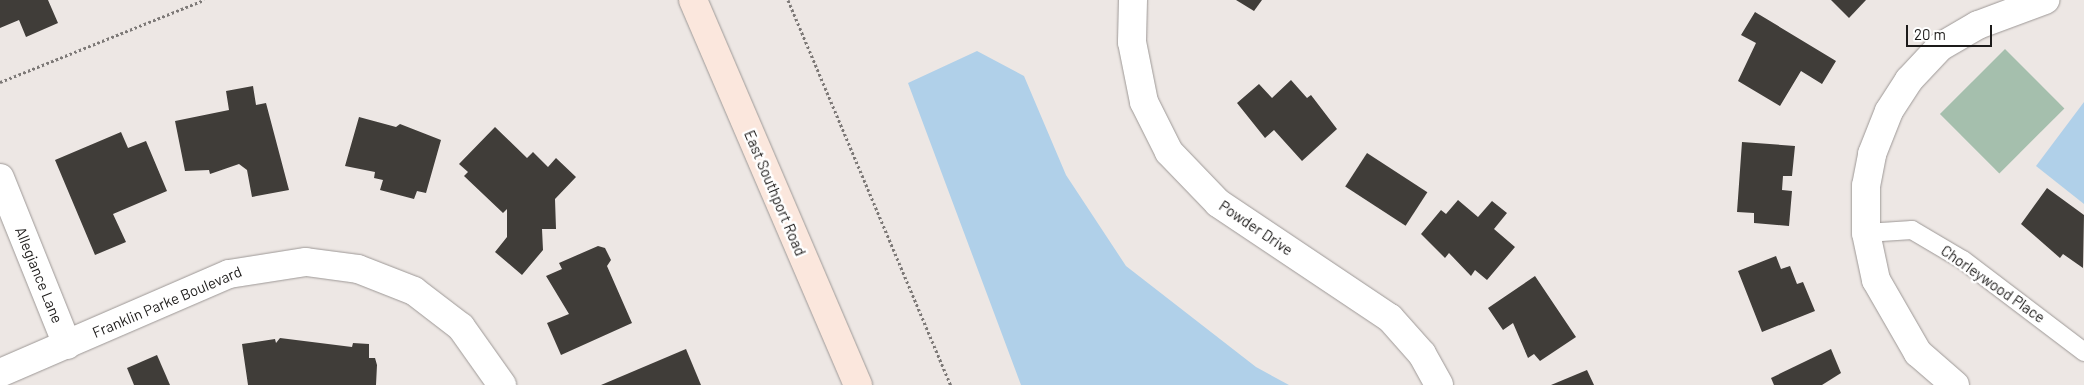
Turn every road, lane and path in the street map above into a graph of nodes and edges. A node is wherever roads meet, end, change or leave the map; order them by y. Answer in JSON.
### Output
{"nodes":[{"id":1,"x":204,"y":0,"type":"edge"},
{"id":2,"x":693,"y":0,"type":"edge"},
{"id":3,"x":788,"y":0,"type":"edge"},
{"id":4,"x":1133,"y":0,"type":"edge"},
{"id":5,"x":2045,"y":0,"type":"edge"},
{"id":6,"x":0,"y":82,"type":"edge"},
{"id":7,"x":0,"y":178,"type":"edge"},
{"id":8,"x":1866,"y":233,"type":"junction"},
{"id":9,"x":67,"y":345,"type":"junction"},
{"id":10,"x":2084,"y":352,"type":"edge"},
{"id":11,"x":0,"y":373,"type":"edge"},
{"id":12,"x":1951,"y":384,"type":"edge"},
{"id":13,"x":502,"y":385,"type":"edge"},
{"id":14,"x":858,"y":385,"type":"edge"},
{"id":15,"x":950,"y":385,"type":"edge"},
{"id":16,"x":1439,"y":385,"type":"edge"}],
"edges":[{"from":1,"to":6,"type":"path"},
{"from":2,"to":14,"type":"main road","name":"East Southport Road"},
{"from":3,"to":15,"type":"path"},
{"from":4,"to":16,"type":"street","name":"Powder Drive"},
{"from":5,"to":8,"type":"street"},
{"from":7,"to":9,"type":"street","name":"Allegiance Lane"},
{"from":8,"to":10,"type":"lane","name":"Chorleywood Place"},
{"from":8,"to":12,"type":"street"},
{"from":9,"to":11,"type":"street","name":"Franklin Parke Boulevard"},
{"from":9,"to":13,"type":"street","name":"Franklin Parke Boulevard"}]}
